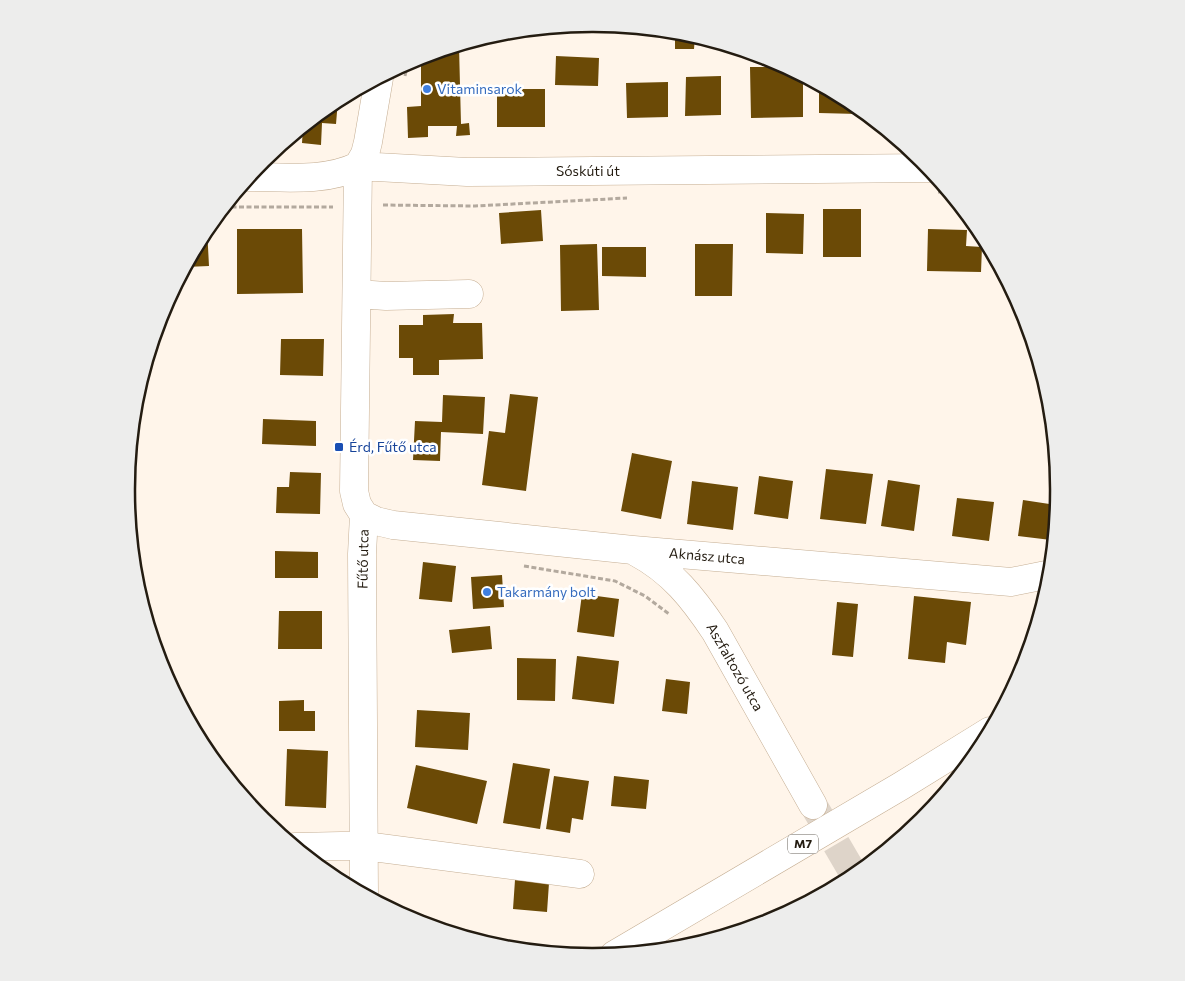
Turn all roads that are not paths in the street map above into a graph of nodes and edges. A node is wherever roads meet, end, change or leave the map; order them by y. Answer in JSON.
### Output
{"nodes":[{"id":1,"x":377,"y":87,"type":"edge"},
{"id":2,"x":358,"y":166,"type":"junction"},
{"id":3,"x":917,"y":168,"type":"edge"},
{"id":4,"x":259,"y":177,"type":"edge"},
{"id":5,"x":357,"y":294,"type":"junction"},
{"id":6,"x":469,"y":294,"type":"dead end"},
{"id":7,"x":364,"y":515,"type":"junction"},
{"id":8,"x":632,"y":550,"type":"junction"},
{"id":9,"x":1043,"y":576,"type":"edge"},
{"id":10,"x":977,"y":739,"type":"edge"},
{"id":11,"x":813,"y":805,"type":"tunnel mouth"},
{"id":12,"x":365,"y":846,"type":"junction"},
{"id":13,"x":305,"y":847,"type":"edge"},
{"id":14,"x":580,"y":874,"type":"dead end"},
{"id":15,"x":364,"y":888,"type":"edge"},
{"id":16,"x":627,"y":948,"type":"edge"}],
"edges":[{"from":1,"to":2,"type":"main road"},
{"from":2,"to":3,"type":"main road","name":"Sóskúti út"},
{"from":2,"to":4,"type":"main road","name":"Sóskúti út"},
{"from":2,"to":5,"type":"main road","name":"Fűtő utca"},
{"from":5,"to":6,"type":"main road"},
{"from":5,"to":7,"type":"main road","name":"Fűtő utca"},
{"from":7,"to":8,"type":"main road","name":"Aknász utca"},
{"from":7,"to":12,"type":"main road","name":"Fűtő utca"},
{"from":8,"to":9,"type":"main road","name":"Aknász utca"},
{"from":8,"to":11,"type":"main road","name":"Aszfaltozó utca"},
{"from":10,"to":16,"type":"main road","number":"M7"},
{"from":12,"to":13,"type":"main road"},
{"from":12,"to":14,"type":"main road"},
{"from":12,"to":15,"type":"main road","name":"Fűtő utca"}]}
